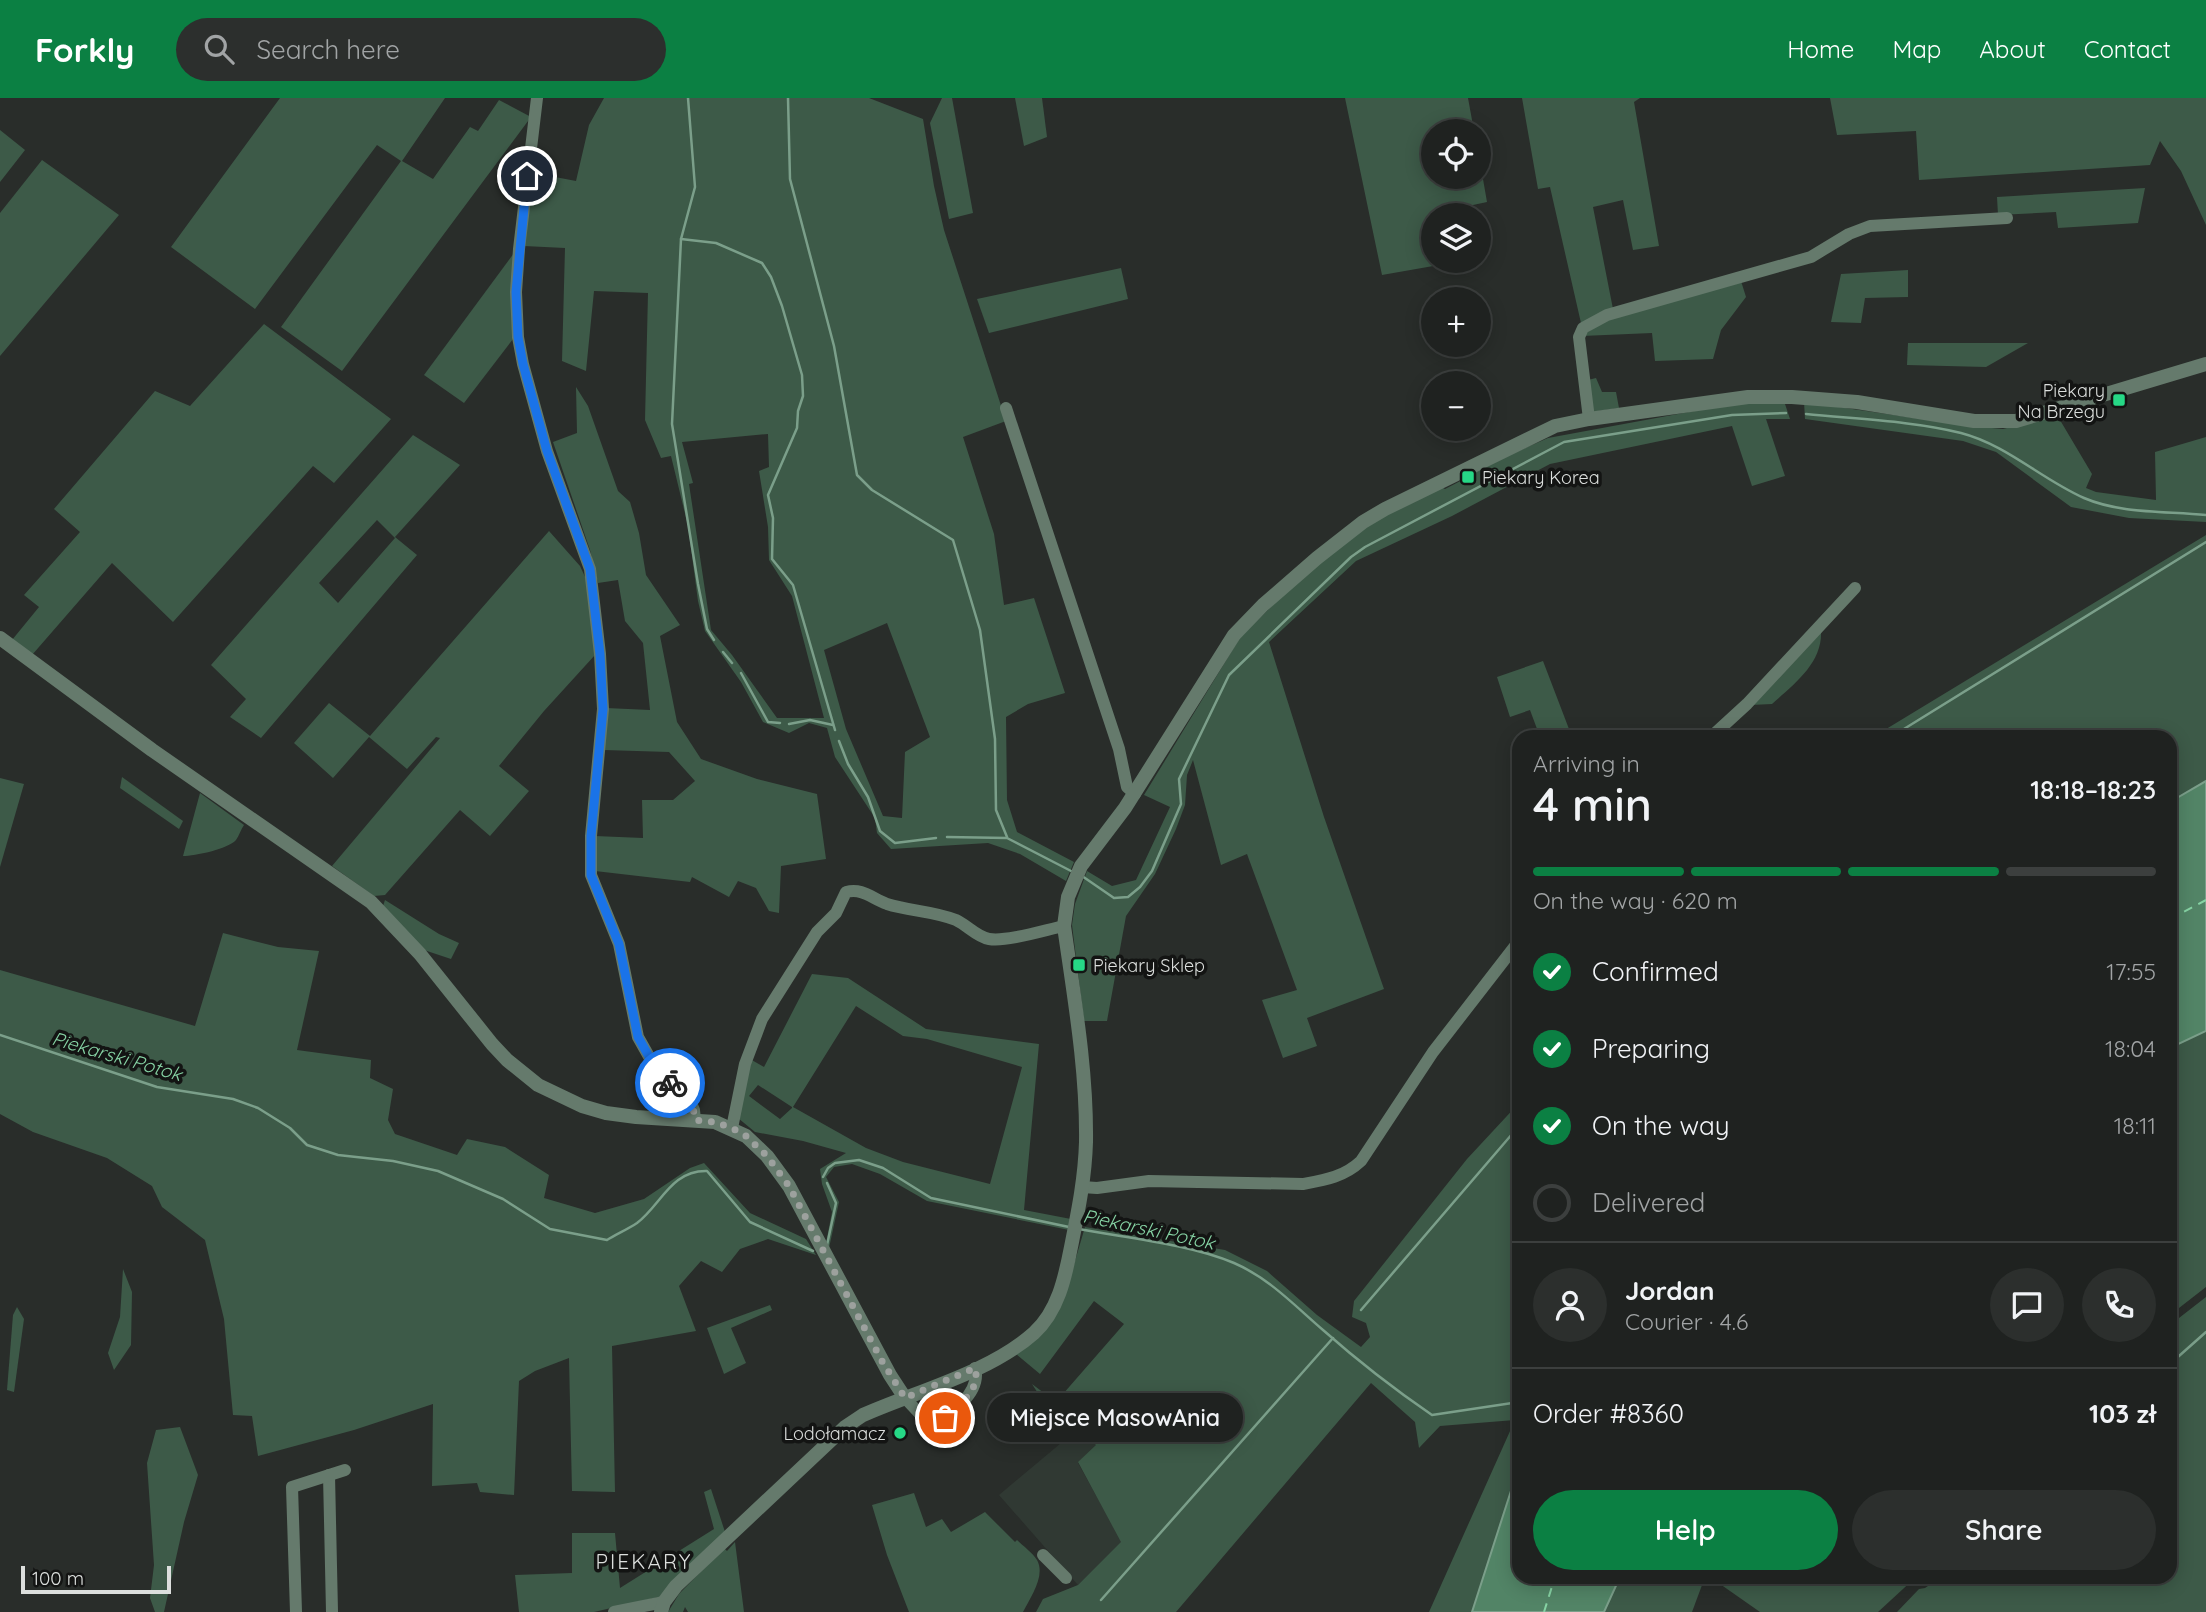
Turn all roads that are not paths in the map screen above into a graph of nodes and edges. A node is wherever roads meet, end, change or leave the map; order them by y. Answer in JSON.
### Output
{"nodes":[{"id":1,"x":537,"y":98,"type":"edge"},
{"id":2,"x":2007,"y":218,"type":"dead end"},
{"id":3,"x":2206,"y":364,"type":"edge"},
{"id":4,"x":1006,"y":408,"type":"dead end"},
{"id":5,"x":1589,"y":419,"type":"junction"},
{"id":6,"x":1855,"y":588,"type":"dead end"},
{"id":7,"x":0,"y":638,"type":"edge"},
{"id":8,"x":1718,"y":730,"type":"edge"},
{"id":9,"x":1135,"y":794,"type":"junction"},
{"id":10,"x":1064,"y":926,"type":"junction"},
{"id":11,"x":1512,"y":950,"type":"edge"},
{"id":12,"x":695,"y":1120,"type":"junction"},
{"id":13,"x":732,"y":1128,"type":"junction"},
{"id":14,"x":1082,"y":1187,"type":"junction"},
{"id":15,"x":975,"y":1368,"type":"junction"},
{"id":16,"x":905,"y":1398,"type":"junction"},
{"id":17,"x":345,"y":1470,"type":"dead end"},
{"id":18,"x":329,"y":1475,"type":"junction"},
{"id":19,"x":1043,"y":1555,"type":"dead end"},
{"id":20,"x":1066,"y":1578,"type":"dead end"},
{"id":21,"x":663,"y":1607,"type":"edge"},
{"id":22,"x":296,"y":1612,"type":"edge"},
{"id":23,"x":332,"y":1612,"type":"edge"},
{"id":24,"x":614,"y":1612,"type":"edge"}],
"edges":[{"from":1,"to":12,"type":"street"},
{"from":2,"to":5,"type":"street"},
{"from":3,"to":5,"type":"street"},
{"from":4,"to":9,"type":"street"},
{"from":5,"to":9,"type":"street"},
{"from":6,"to":8,"type":"street"},
{"from":7,"to":12,"type":"street"},
{"from":9,"to":10,"type":"street"},
{"from":10,"to":13,"type":"street"},
{"from":10,"to":14,"type":"street"},
{"from":11,"to":14,"type":"street"},
{"from":12,"to":13,"type":"street"},
{"from":13,"to":16,"type":"street"},
{"from":14,"to":15,"type":"street"},
{"from":15,"to":16,"type":"street"},
{"from":15,"to":16,"type":"street"},
{"from":16,"to":21,"type":"street"},
{"from":17,"to":18,"type":"street"},
{"from":18,"to":22,"type":"street"},
{"from":18,"to":23,"type":"street"},
{"from":19,"to":20,"type":"street"},
{"from":21,"to":24,"type":"street"}]}
